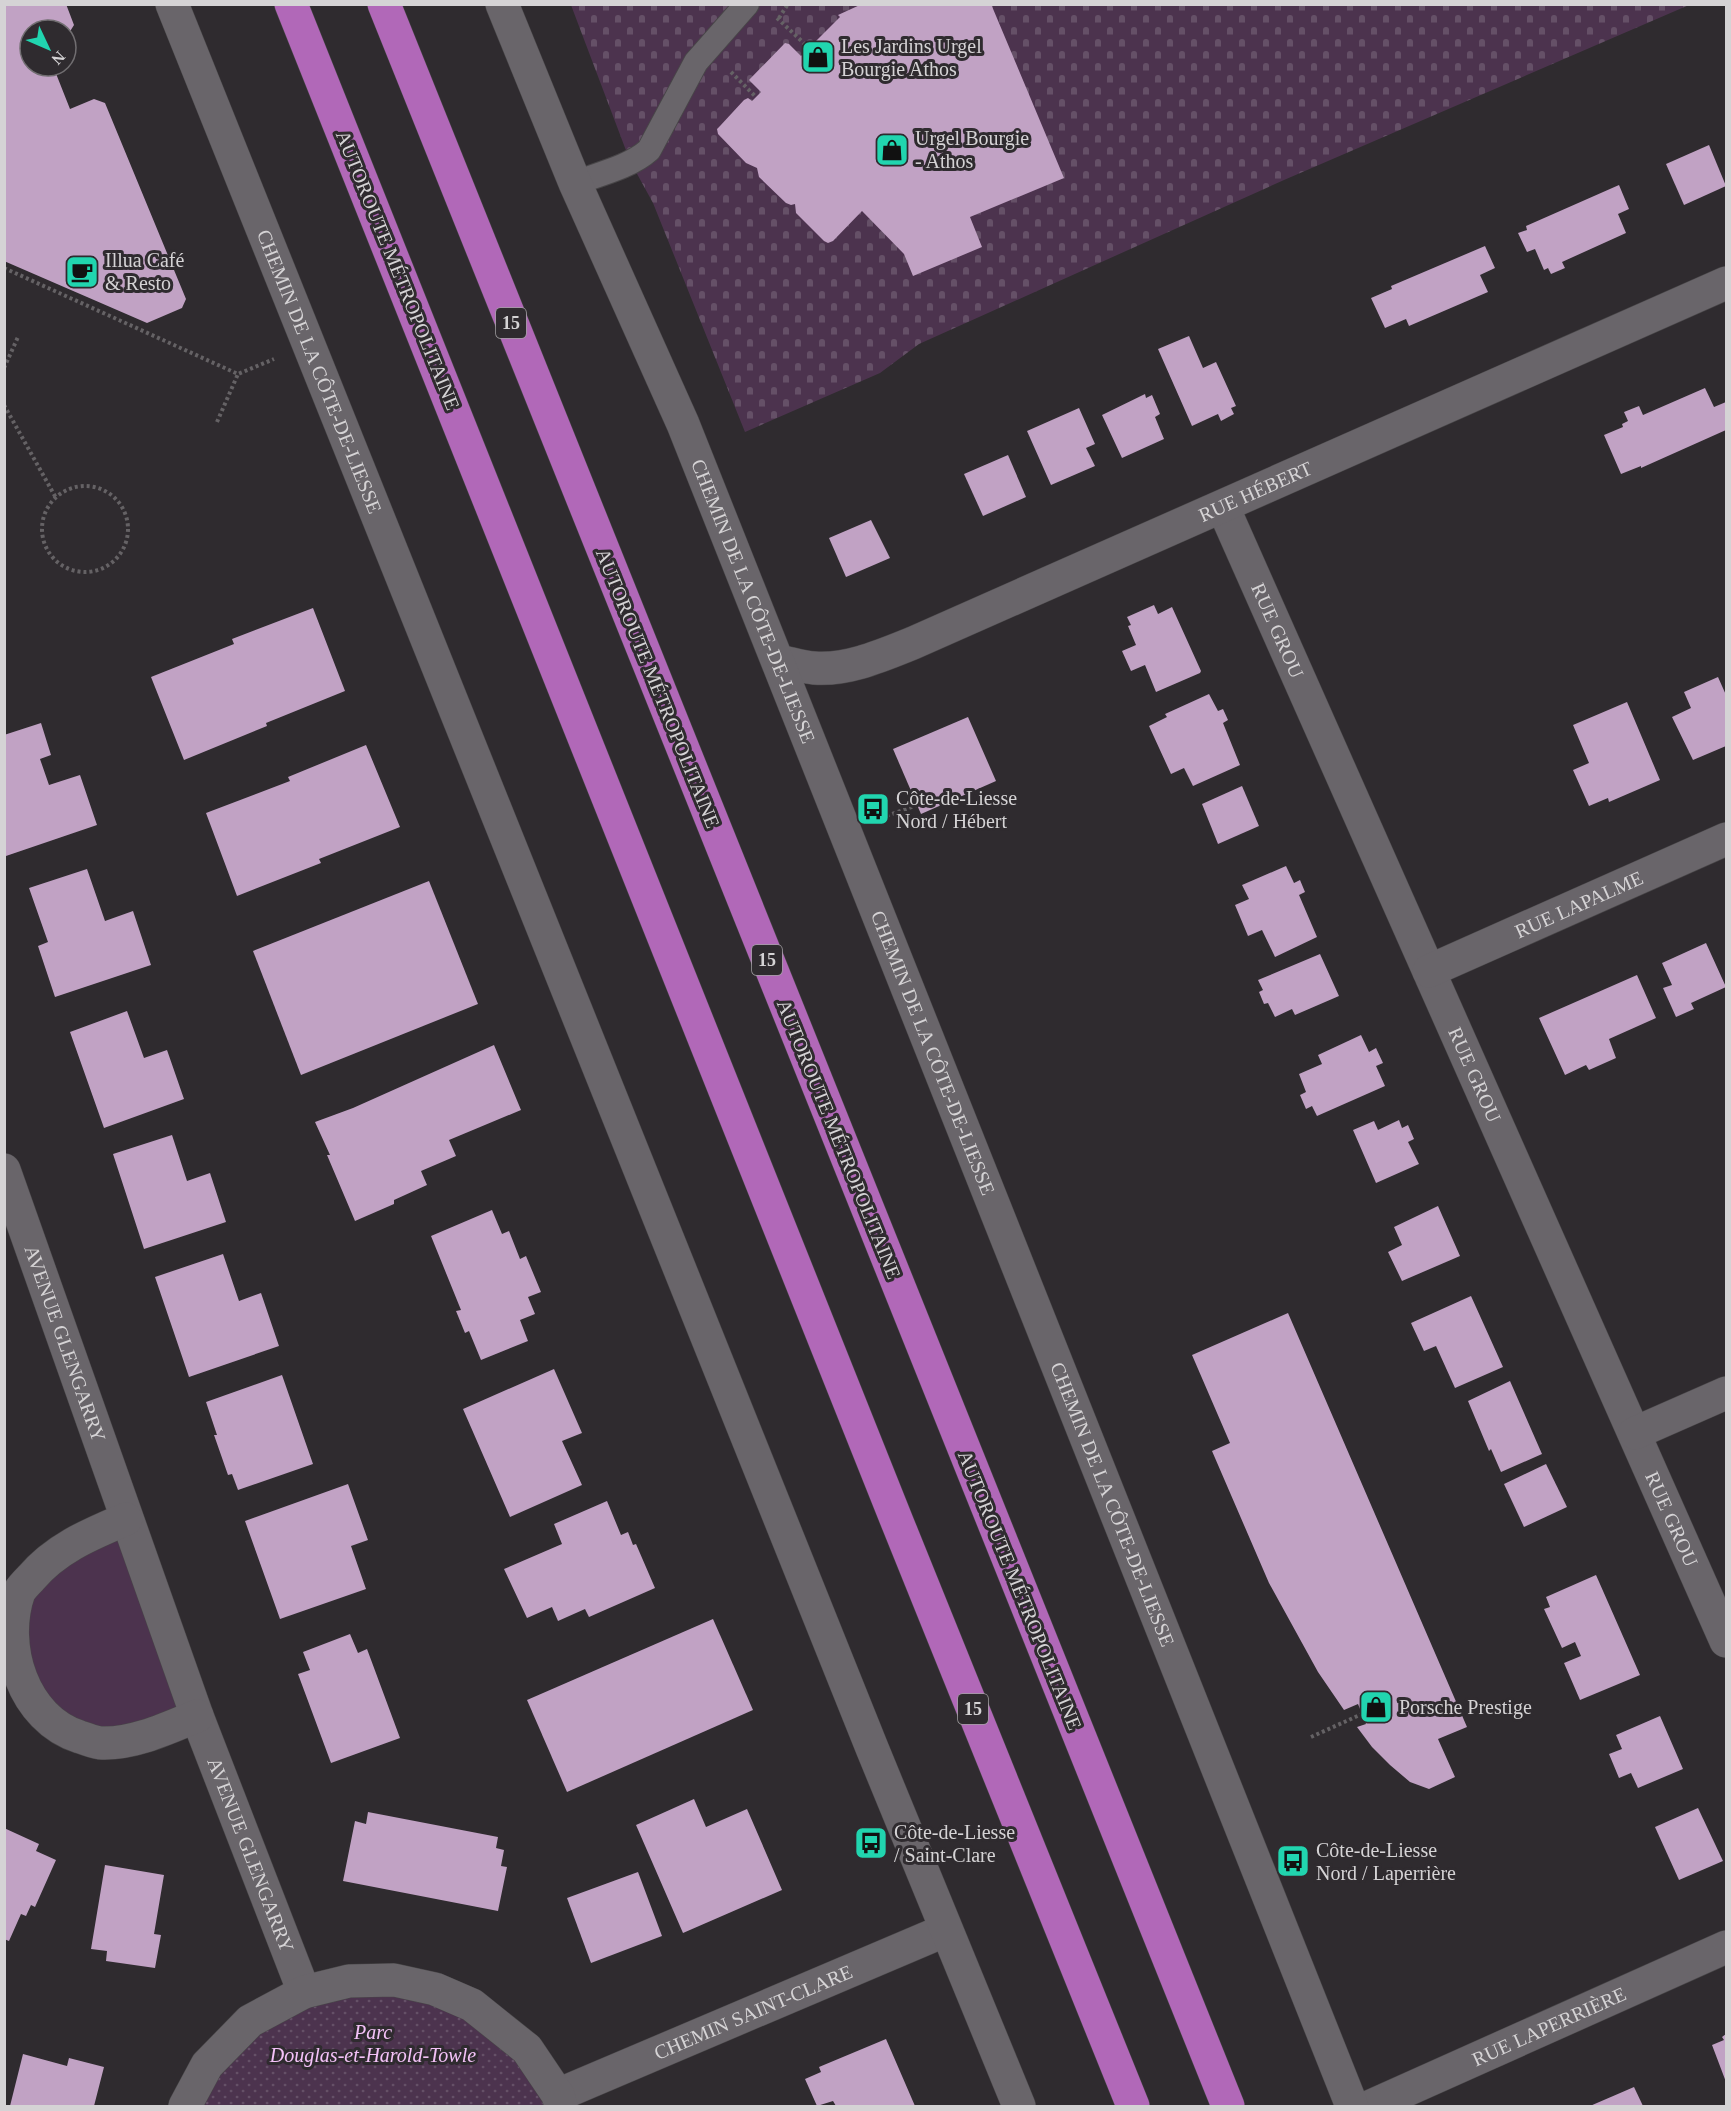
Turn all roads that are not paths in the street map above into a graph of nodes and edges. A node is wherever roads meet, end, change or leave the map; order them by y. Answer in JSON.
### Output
{"nodes":[{"id":1,"x":172,"y":4,"type":"edge"},
{"id":2,"x":291,"y":4,"type":"edge"},
{"id":3,"x":384,"y":4,"type":"edge"},
{"id":4,"x":502,"y":4,"type":"edge"},
{"id":5,"x":747,"y":4,"type":"edge"},
{"id":6,"x":575,"y":183,"type":"junction"},
{"id":7,"x":1726,"y":283,"type":"edge"},
{"id":8,"x":1223,"y":507,"type":"junction"},
{"id":9,"x":778,"y":661,"type":"junction"},
{"id":10,"x":1726,"y":839,"type":"edge"},
{"id":11,"x":1429,"y":971,"type":"junction"},
{"id":12,"x":4,"y":1170,"type":"edge"},
{"id":13,"x":1726,"y":1393,"type":"edge"},
{"id":14,"x":1635,"y":1433,"type":"junction"},
{"id":15,"x":126,"y":1519,"type":"junction"},
{"id":16,"x":1726,"y":1641,"type":"edge"},
{"id":17,"x":197,"y":1716,"type":"junction"},
{"id":18,"x":946,"y":1930,"type":"junction"},
{"id":19,"x":1726,"y":1947,"type":"edge"},
{"id":20,"x":304,"y":1992,"type":"junction"},
{"id":21,"x":560,"y":2101,"type":"edge"},
{"id":22,"x":185,"y":2106,"type":"edge"},
{"id":23,"x":1019,"y":2106,"type":"edge"},
{"id":24,"x":1133,"y":2106,"type":"edge"},
{"id":25,"x":1228,"y":2106,"type":"edge"},
{"id":26,"x":1352,"y":2106,"type":"edge"},
{"id":27,"x":1371,"y":2106,"type":"edge"}],
"edges":[{"from":1,"to":18,"type":"street","name":"CHEMIN DE LA CÔTE-DE-LIESSE"},
{"from":2,"to":24,"type":"highway","name":"AUTOROUTE MÉTROPOLITAINE","number":"15"},
{"from":3,"to":25,"type":"highway","name":"AUTOROUTE MÉTROPOLITAINE","number":"15"},
{"from":4,"to":6,"type":"street","name":"CHEMIN DE LA CÔTE-DE-LIESSE"},
{"from":5,"to":6,"type":"lane"},
{"from":6,"to":9,"type":"street","name":"CHEMIN DE LA CÔTE-DE-LIESSE"},
{"from":7,"to":8,"type":"street","name":"RUE HÉBERT"},
{"from":8,"to":9,"type":"street","name":"RUE HÉBERT"},
{"from":8,"to":11,"type":"street","name":"RUE GROU"},
{"from":9,"to":26,"type":"street","name":"CHEMIN DE LA CÔTE-DE-LIESSE"},
{"from":10,"to":11,"type":"street","name":"RUE LAPALME"},
{"from":11,"to":14,"type":"street","name":"RUE GROU"},
{"from":12,"to":15,"type":"street","name":"AVENUE GLENGARRY"},
{"from":13,"to":14,"type":"street"},
{"from":14,"to":16,"type":"street","name":"RUE GROU"},
{"from":15,"to":17,"type":"street","name":"AVENUE GLENGARRY"},
{"from":15,"to":17,"type":"street"},
{"from":17,"to":20,"type":"street","name":"AVENUE GLENGARRY"},
{"from":18,"to":21,"type":"street","name":"CHEMIN SAINT-CLARE"},
{"from":18,"to":23,"type":"street","name":"CHEMIN DE LA CÔTE-DE-LIESSE"},
{"from":19,"to":27,"type":"street","name":"RUE LAPERRIÈRE"},
{"from":20,"to":21,"type":"street","name":"CHEMIN SAINT-CLARE"},
{"from":20,"to":22,"type":"street","name":"CHEMIN SAINT-CLARE"}]}
